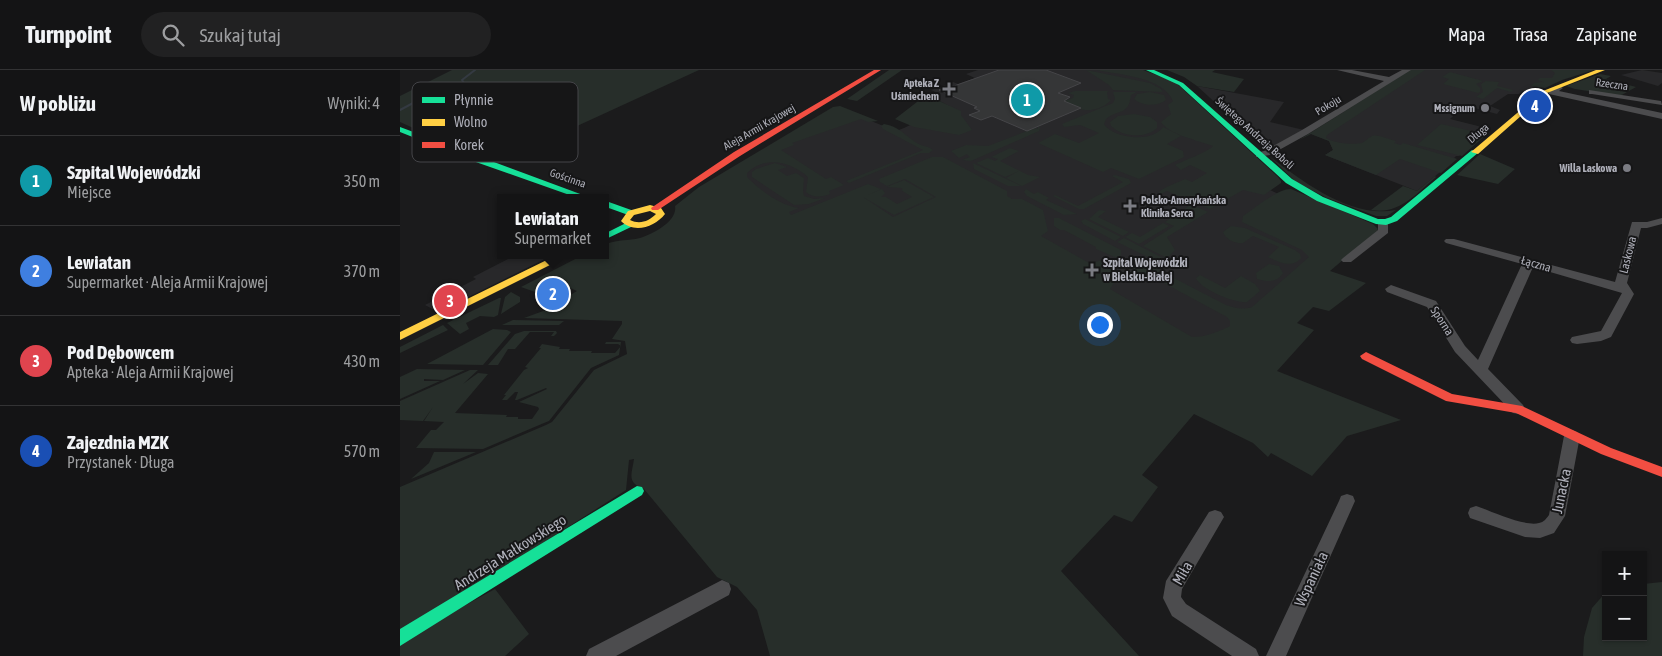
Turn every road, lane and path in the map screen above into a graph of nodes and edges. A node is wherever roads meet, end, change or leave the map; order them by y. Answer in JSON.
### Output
{"nodes":[{"id":1,"x":878,"y":70,"type":"edge"},
{"id":2,"x":1148,"y":70,"type":"edge"},
{"id":3,"x":1341,"y":70,"type":"edge"},
{"id":4,"x":1407,"y":70,"type":"edge"},
{"id":5,"x":1602,"y":70,"type":"edge"},
{"id":6,"x":1391,"y":80,"type":"junction"},
{"id":7,"x":1559,"y":86,"type":"junction"},
{"id":8,"x":1661,"y":103,"type":"edge"},
{"id":9,"x":1662,"y":116,"type":"edge"},
{"id":10,"x":400,"y":129,"type":"edge"},
{"id":11,"x":412,"y":134,"type":"edge"},
{"id":12,"x":1259,"y":155,"type":"junction"},
{"id":13,"x":485,"y":162,"type":"edge"},
{"id":14,"x":576,"y":194,"type":"edge"},
{"id":15,"x":609,"y":205,"type":"edge"},
{"id":16,"x":655,"y":208,"type":"junction"},
{"id":17,"x":631,"y":213,"type":"junction"},
{"id":18,"x":1662,"y":221,"type":"edge"},
{"id":19,"x":1379,"y":222,"type":"junction"},
{"id":20,"x":628,"y":225,"type":"junction"},
{"id":21,"x":609,"y":234,"type":"edge"},
{"id":22,"x":1450,"y":241,"type":"dead end"},
{"id":23,"x":557,"y":259,"type":"edge"},
{"id":24,"x":1347,"y":260,"type":"dead end"},
{"id":25,"x":1529,"y":262,"type":"junction"},
{"id":26,"x":1622,"y":288,"type":"junction"},
{"id":27,"x":1391,"y":289,"type":"dead end"},
{"id":28,"x":400,"y":336,"type":"edge"},
{"id":29,"x":1577,"y":340,"type":"dead end"},
{"id":30,"x":1366,"y":356,"type":"dead end"},
{"id":31,"x":1480,"y":371,"type":"junction"},
{"id":32,"x":1518,"y":409,"type":"junction"},
{"id":33,"x":1572,"y":436,"type":"junction"},
{"id":34,"x":1662,"y":472,"type":"edge"},
{"id":35,"x":637,"y":490,"type":"dead end"},
{"id":36,"x":1347,"y":501,"type":"dead end"},
{"id":37,"x":1476,"y":513,"type":"dead end"},
{"id":38,"x":1215,"y":517,"type":"dead end"},
{"id":39,"x":722,"y":590,"type":"dead end"},
{"id":40,"x":400,"y":638,"type":"edge"},
{"id":41,"x":596,"y":656,"type":"edge"},
{"id":42,"x":1249,"y":656,"type":"edge"},
{"id":43,"x":1276,"y":656,"type":"edge"}],
"edges":[{"from":1,"to":16,"type":"street","name":"Aleja Armii Krajowej"},
{"from":2,"to":12,"type":"street","name":"Świętego Andrzeja Boboli"},
{"from":3,"to":6,"type":"street"},
{"from":4,"to":6,"type":"street","name":"Pokoju"},
{"from":5,"to":7,"type":"street","name":"Długa"},
{"from":6,"to":12,"type":"street","name":"Pokoju"},
{"from":7,"to":8,"type":"street","name":"Rzeczna"},
{"from":7,"to":9,"type":"street"},
{"from":7,"to":19,"type":"street","name":"Długa"},
{"from":10,"to":11,"type":"street","name":"Gościnna"},
{"from":12,"to":19,"type":"street","name":"Świętego Andrzeja Boboli"},
{"from":13,"to":14,"type":"street","name":"Gościnna"},
{"from":15,"to":17,"type":"street"},
{"from":16,"to":17,"type":"street"},
{"from":16,"to":20,"type":"street"},
{"from":17,"to":20,"type":"street"},
{"from":18,"to":26,"type":"street","name":"Laskowa"},
{"from":19,"to":24,"type":"street"},
{"from":20,"to":21,"type":"street"},
{"from":22,"to":25,"type":"street","name":"Łączna"},
{"from":23,"to":28,"type":"street"},
{"from":25,"to":26,"type":"street","name":"Łączna"},
{"from":25,"to":31,"type":"street"},
{"from":26,"to":29,"type":"street","name":"Laskowa"},
{"from":27,"to":31,"type":"street","name":"Sporna"},
{"from":30,"to":32,"type":"street"},
{"from":31,"to":32,"type":"street","name":"Sporna"},
{"from":32,"to":33,"type":"street"},
{"from":33,"to":34,"type":"street"},
{"from":33,"to":37,"type":"street","name":"Junacka"},
{"from":35,"to":40,"type":"street","name":"Andrzeja Małkowskiego"},
{"from":36,"to":43,"type":"street","name":"Wspaniała"},
{"from":38,"to":42,"type":"street","name":"Miła"},
{"from":39,"to":41,"type":"street"}]}
